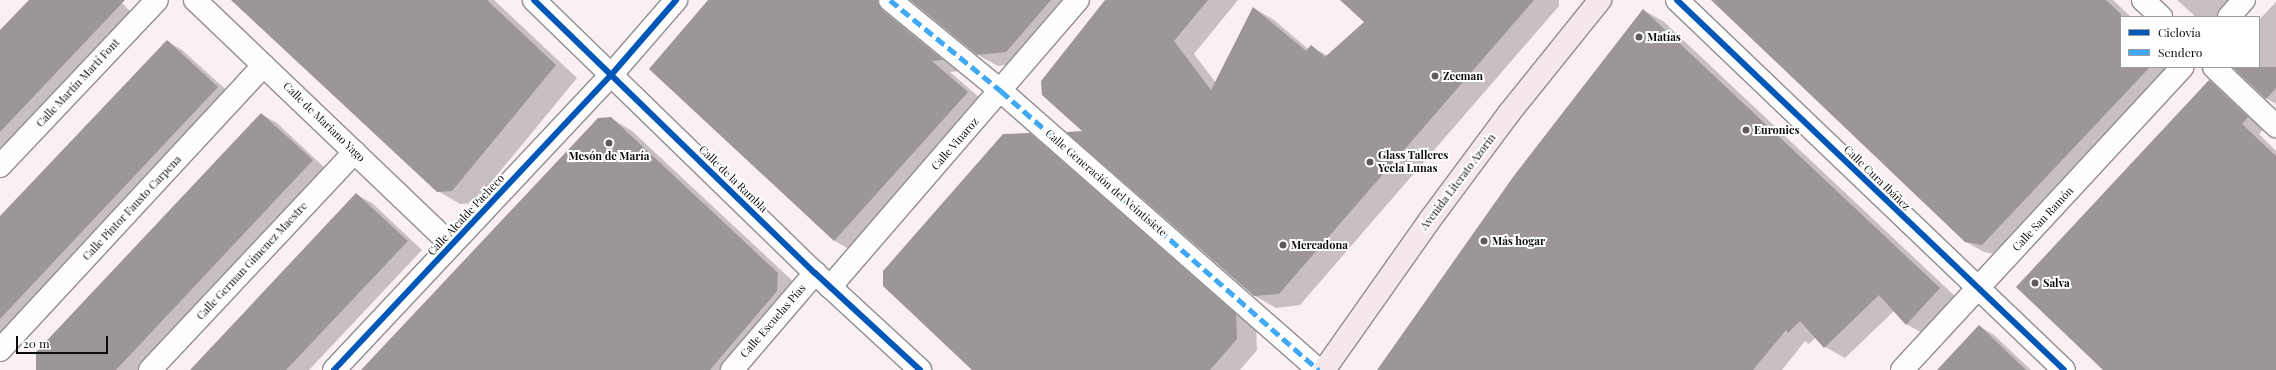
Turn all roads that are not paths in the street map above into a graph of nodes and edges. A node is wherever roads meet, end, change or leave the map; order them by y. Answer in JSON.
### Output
{"nodes":[{"id":1,"x":157,"y":0,"type":"edge"},
{"id":2,"x":195,"y":0,"type":"edge"},
{"id":3,"x":534,"y":0,"type":"edge"},
{"id":4,"x":676,"y":0,"type":"edge"},
{"id":5,"x":890,"y":0,"type":"edge"},
{"id":6,"x":1078,"y":0,"type":"edge"},
{"id":7,"x":1677,"y":0,"type":"edge"},
{"id":8,"x":2143,"y":0,"type":"edge"},
{"id":9,"x":2244,"y":0,"type":"edge"},
{"id":10,"x":1594,"y":2,"type":"edge"},
{"id":11,"x":2160,"y":16,"type":"edge"},
{"id":12,"x":2229,"y":16,"type":"edge"},
{"id":13,"x":264,"y":65,"type":"junction"},
{"id":14,"x":2182,"y":68,"type":"edge"},
{"id":15,"x":2215,"y":68,"type":"edge"},
{"id":16,"x":612,"y":74,"type":"junction"},
{"id":17,"x":1002,"y":91,"type":"junction"},
{"id":18,"x":2276,"y":126,"type":"edge"},
{"id":19,"x":355,"y":152,"type":"junction"},
{"id":20,"x":0,"y":166,"type":"edge"},
{"id":21,"x":451,"y":245,"type":"junction"},
{"id":22,"x":823,"y":280,"type":"junction"},
{"id":23,"x":1978,"y":289,"type":"junction"},
{"id":24,"x":0,"y":350,"type":"edge"},
{"id":25,"x":150,"y":370,"type":"edge"},
{"id":26,"x":334,"y":370,"type":"edge"},
{"id":27,"x":732,"y":370,"type":"edge"},
{"id":28,"x":920,"y":370,"type":"edge"},
{"id":29,"x":1319,"y":370,"type":"edge"},
{"id":30,"x":1324,"y":370,"type":"edge"},
{"id":31,"x":1902,"y":370,"type":"edge"},
{"id":32,"x":2064,"y":370,"type":"edge"}],
"edges":[{"from":1,"to":20,"type":"street","name":"Calle Martín Martí Font"},
{"from":2,"to":13,"type":"street","name":"Calle de Mariano Yago"},
{"from":3,"to":16,"type":"street","name":"Calle de la Rambla"},
{"from":4,"to":16,"type":"street","name":"Calle Alcalde Pacheco"},
{"from":5,"to":17,"type":"street","name":"Calle Generación del Veintisiete"},
{"from":6,"to":17,"type":"street","name":"Calle Vinaroz"},
{"from":7,"to":23,"type":"street","name":"Calle Cura Ibáñez"},
{"from":8,"to":11,"type":"street"},
{"from":9,"to":12,"type":"street"},
{"from":10,"to":30,"type":"main road","name":"Avenida Literato Azorín"},
{"from":13,"to":19,"type":"street","name":"Calle de Mariano Yago"},
{"from":13,"to":24,"type":"street","name":"Calle Pintor Fausto Carpena"},
{"from":14,"to":23,"type":"street","name":"Calle San Ramón"},
{"from":15,"to":18,"type":"street"},
{"from":16,"to":21,"type":"street","name":"Calle Alcalde Pacheco"},
{"from":16,"to":22,"type":"street","name":"Calle de la Rambla"},
{"from":17,"to":22,"type":"street","name":"Calle Vinaroz"},
{"from":17,"to":29,"type":"street","name":"Calle Generación del Veintisiete"},
{"from":19,"to":21,"type":"street","name":"Calle de Mariano Yago"},
{"from":19,"to":25,"type":"street","name":"Calle German Gímenez Maestre"},
{"from":21,"to":26,"type":"street","name":"Calle Alcalde Pacheco"},
{"from":22,"to":27,"type":"street","name":"Calle Escuelas Pías"},
{"from":22,"to":28,"type":"street","name":"Calle de la Rambla"},
{"from":23,"to":31,"type":"street","name":"Calle San Ramón"},
{"from":23,"to":32,"type":"street","name":"Calle Cura Ibáñez"}]}
